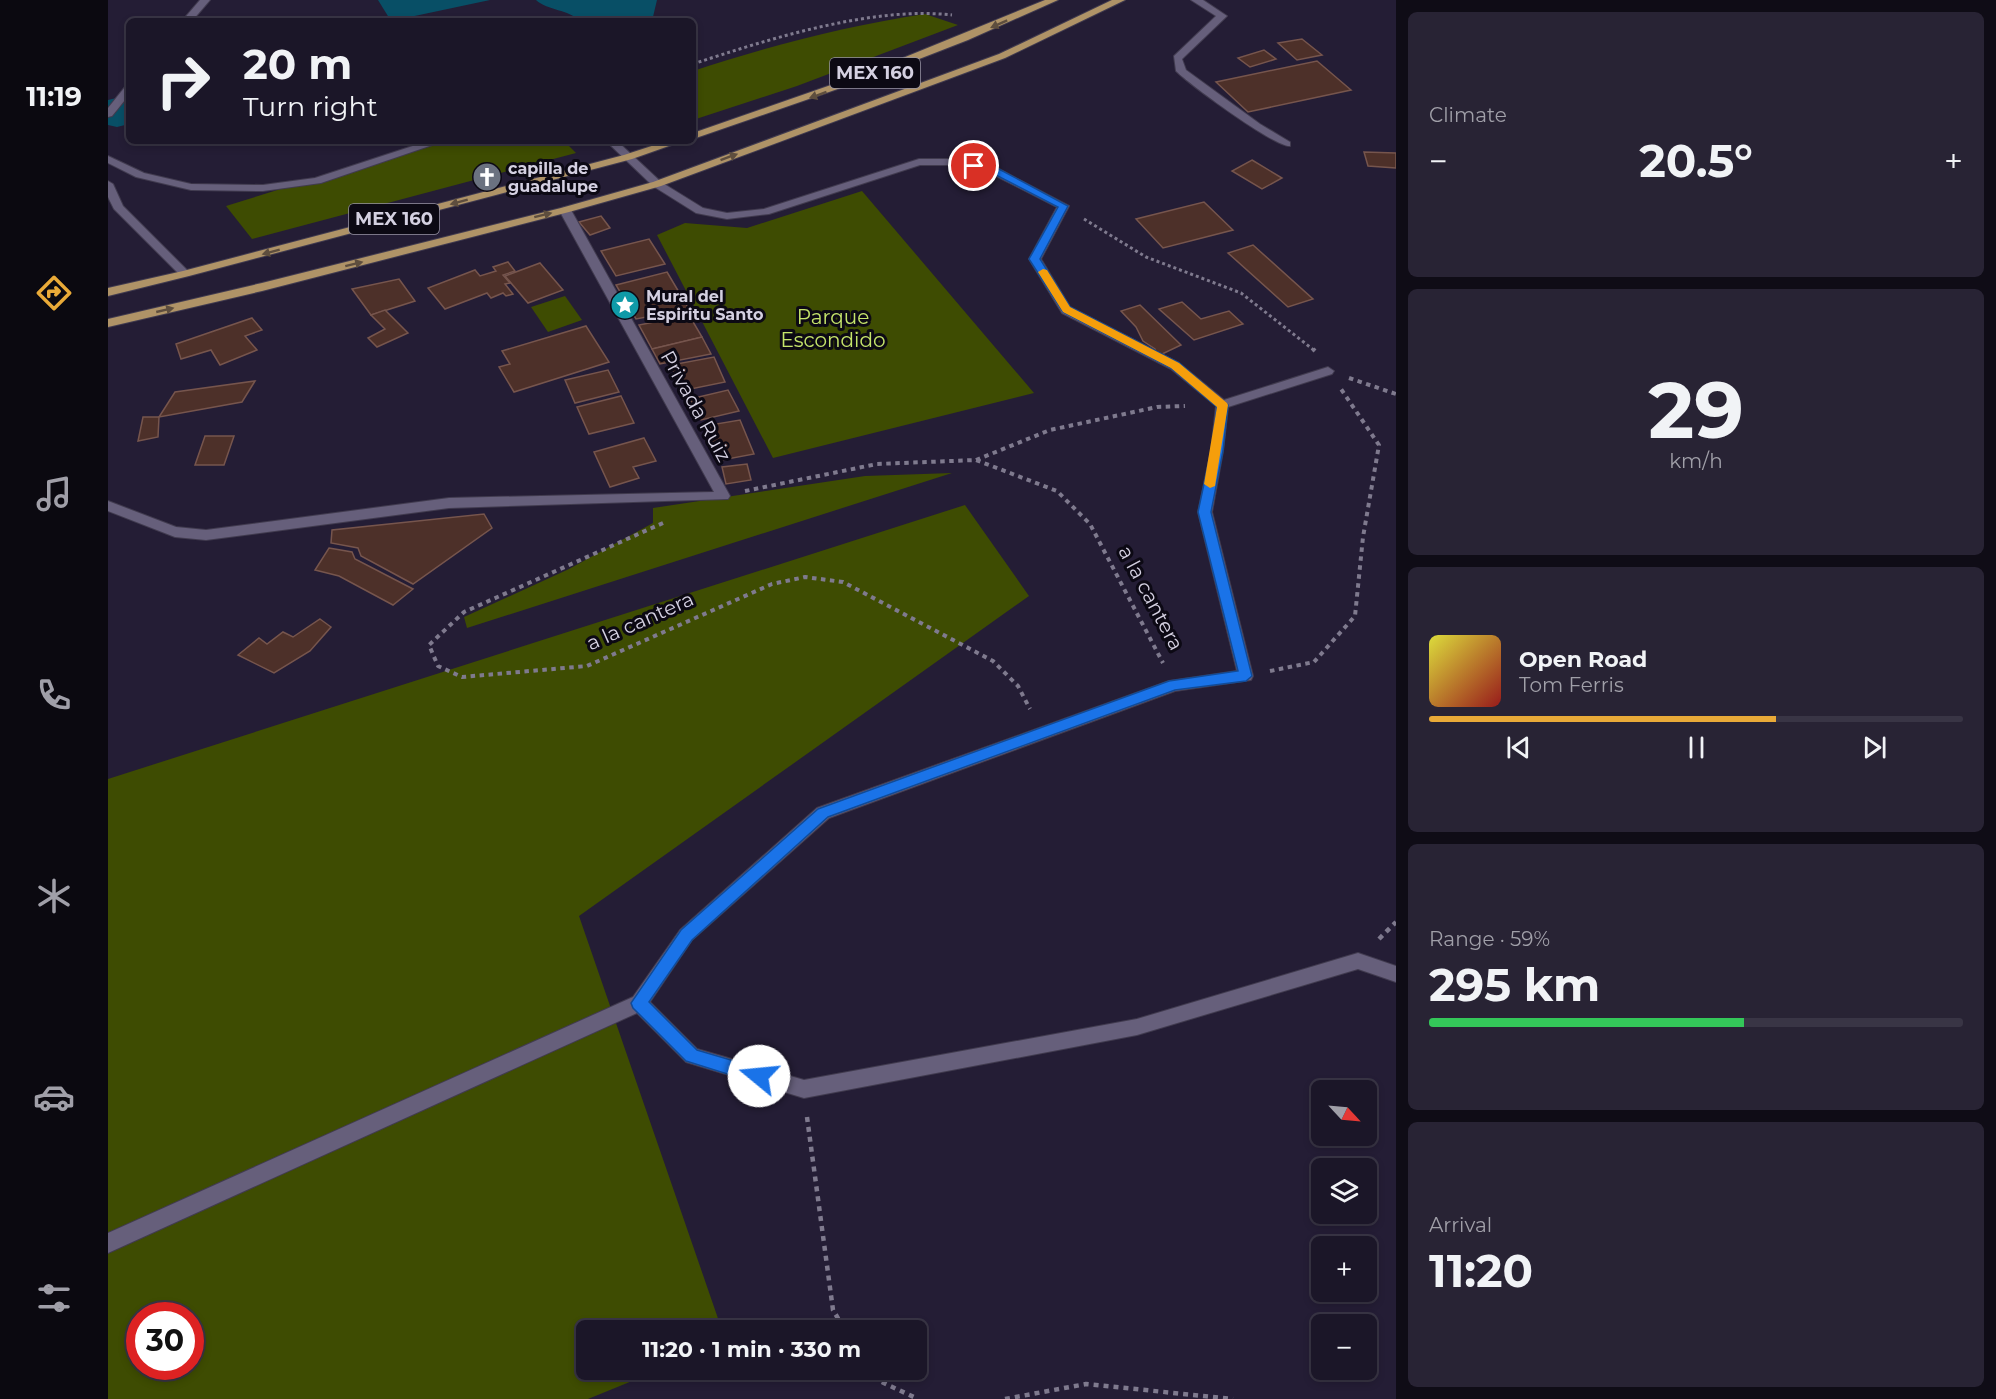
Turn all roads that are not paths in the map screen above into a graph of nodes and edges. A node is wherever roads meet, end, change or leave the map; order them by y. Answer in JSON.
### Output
{"nodes":[{"id":1,"x":205,"y":0,"type":"edge"},
{"id":2,"x":1053,"y":0,"type":"edge"},
{"id":3,"x":1120,"y":0,"type":"edge"},
{"id":4,"x":1196,"y":0,"type":"edge"},
{"id":5,"x":190,"y":18,"type":"edge"},
{"id":6,"x":126,"y":93,"type":"edge"},
{"id":7,"x":108,"y":114,"type":"edge"},
{"id":8,"x":696,"y":135,"type":"edge"},
{"id":9,"x":430,"y":144,"type":"edge"},
{"id":10,"x":615,"y":144,"type":"edge"},
{"id":11,"x":669,"y":144,"type":"edge"},
{"id":12,"x":1286,"y":144,"type":"dead end"},
{"id":13,"x":628,"y":157,"type":"junction"},
{"id":14,"x":108,"y":159,"type":"edge"},
{"id":15,"x":108,"y":184,"type":"edge"},
{"id":16,"x":657,"y":184,"type":"junction"},
{"id":17,"x":565,"y":210,"type":"junction"},
{"id":18,"x":185,"y":274,"type":"junction"},
{"id":19,"x":108,"y":292,"type":"edge"},
{"id":20,"x":108,"y":323,"type":"edge"},
{"id":21,"x":1328,"y":371,"type":"road end"},
{"id":22,"x":1222,"y":405,"type":"junction"},
{"id":23,"x":108,"y":506,"type":"edge"},
{"id":24,"x":1396,"y":974,"type":"edge"},
{"id":25,"x":639,"y":1003,"type":"junction"},
{"id":26,"x":108,"y":1243,"type":"edge"}],
"edges":[{"from":1,"to":5,"type":"street"},
{"from":2,"to":8,"type":"main road","number":"MEX 160","one_way":true},
{"from":16,"to":3,"type":"main road","number":"MEX 160","one_way":true},
{"from":4,"to":12,"type":"street"},
{"from":6,"to":7,"type":"street"},
{"from":9,"to":14,"type":"street"},
{"from":10,"to":13,"type":"street"},
{"from":11,"to":13,"type":"main road","number":"MEX 160"},
{"from":13,"to":16,"type":"street"},
{"from":13,"to":18,"type":"main road","number":"MEX 160","one_way":true},
{"from":15,"to":18,"type":"street"},
{"from":16,"to":17,"type":"main road","number":"MEX 160"},
{"from":16,"to":22,"type":"street"},
{"from":20,"to":17,"type":"main road","number":"MEX 160","one_way":true},
{"from":17,"to":23,"type":"street","name":"Privada Ruiz"},
{"from":18,"to":19,"type":"main road","number":"MEX 160"},
{"from":21,"to":22,"type":"street"},
{"from":22,"to":25,"type":"street"},
{"from":24,"to":25,"type":"street"},
{"from":25,"to":26,"type":"street"}]}
